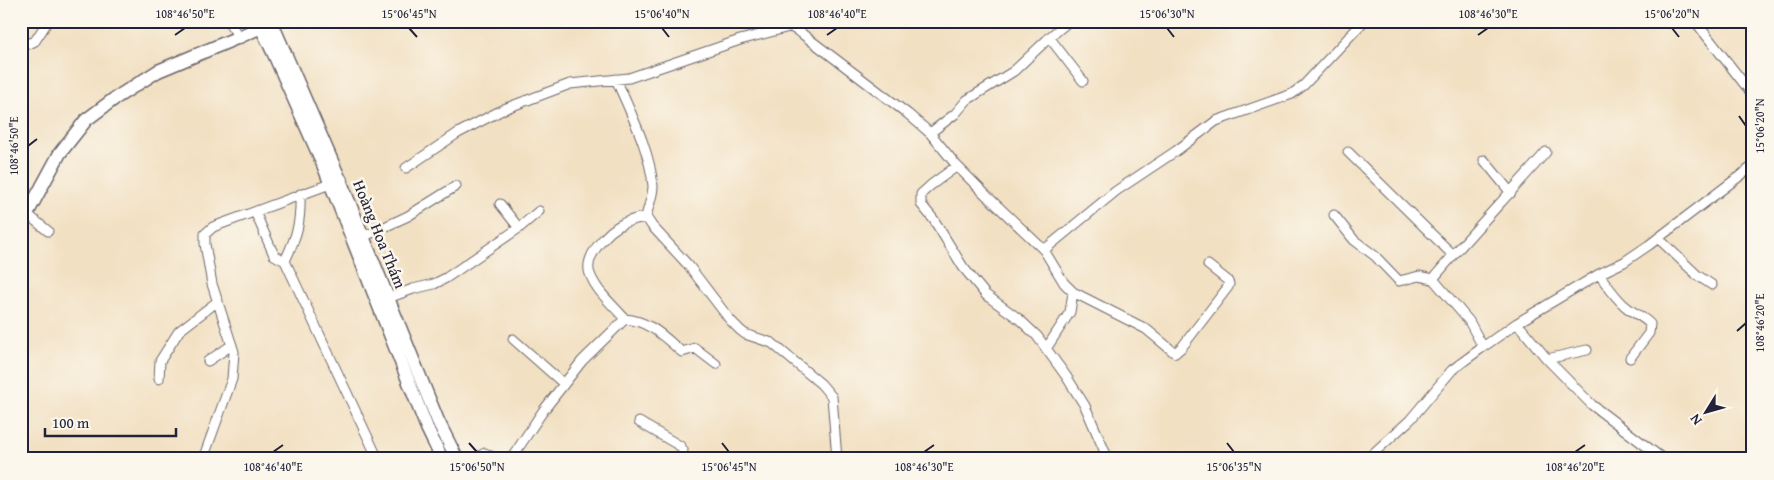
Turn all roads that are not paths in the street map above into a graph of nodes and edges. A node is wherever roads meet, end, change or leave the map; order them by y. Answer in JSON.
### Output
{"nodes":[{"id":1,"x":48,"y":21,"type":"edge"},
{"id":2,"x":228,"y":21,"type":"edge"},
{"id":3,"x":781,"y":21,"type":"edge"},
{"id":4,"x":1069,"y":21,"type":"edge"},
{"id":5,"x":1364,"y":21,"type":"edge"},
{"id":6,"x":1695,"y":21,"type":"edge"},
{"id":7,"x":266,"y":22,"type":"edge"},
{"id":8,"x":789,"y":27,"type":"junction"},
{"id":9,"x":239,"y":37,"type":"junction"},
{"id":10,"x":1049,"y":38,"type":"junction"},
{"id":11,"x":21,"y":39,"type":"edge"},
{"id":12,"x":616,"y":79,"type":"junction"},
{"id":13,"x":1083,"y":82,"type":"dead end"},
{"id":14,"x":1753,"y":95,"type":"edge"},
{"id":15,"x":930,"y":133,"type":"junction"},
{"id":16,"x":1348,"y":152,"type":"dead end"},
{"id":17,"x":1546,"y":152,"type":"dead end"},
{"id":18,"x":1484,"y":160,"type":"dead end"},
{"id":19,"x":958,"y":166,"type":"junction"},
{"id":20,"x":1753,"y":166,"type":"edge"},
{"id":21,"x":406,"y":168,"type":"dead end"},
{"id":22,"x":335,"y":182,"type":"junction"},
{"id":23,"x":456,"y":186,"type":"dead end"},
{"id":24,"x":1511,"y":193,"type":"junction"},
{"id":25,"x":300,"y":194,"type":"junction"},
{"id":26,"x":500,"y":204,"type":"dead end"},
{"id":27,"x":539,"y":211,"type":"dead end"},
{"id":28,"x":255,"y":212,"type":"junction"},
{"id":29,"x":1334,"y":215,"type":"dead end"},
{"id":30,"x":646,"y":217,"type":"junction"},
{"id":31,"x":24,"y":219,"type":"edge"},
{"id":32,"x":519,"y":228,"type":"junction"},
{"id":33,"x":48,"y":231,"type":"dead end"},
{"id":34,"x":363,"y":237,"type":"junction"},
{"id":35,"x":1658,"y":238,"type":"junction"},
{"id":36,"x":1044,"y":250,"type":"junction"},
{"id":37,"x":1452,"y":255,"type":"junction"},
{"id":38,"x":286,"y":261,"type":"junction"},
{"id":39,"x":1208,"y":265,"type":"dead end"},
{"id":40,"x":1599,"y":274,"type":"junction"},
{"id":41,"x":1433,"y":279,"type":"junction"},
{"id":42,"x":1712,"y":285,"type":"dead end"},
{"id":43,"x":1073,"y":292,"type":"junction"},
{"id":44,"x":388,"y":298,"type":"junction"},
{"id":45,"x":218,"y":301,"type":"junction"},
{"id":46,"x":625,"y":319,"type":"junction"},
{"id":47,"x":1517,"y":323,"type":"junction"},
{"id":48,"x":513,"y":339,"type":"dead end"},
{"id":49,"x":232,"y":345,"type":"junction"},
{"id":50,"x":1483,"y":347,"type":"junction"},
{"id":51,"x":1046,"y":349,"type":"junction"},
{"id":52,"x":1587,"y":350,"type":"dead end"},
{"id":53,"x":1630,"y":358,"type":"dead end"},
{"id":54,"x":1546,"y":359,"type":"junction"},
{"id":55,"x":208,"y":361,"type":"dead end"},
{"id":56,"x":716,"y":364,"type":"dead end"},
{"id":57,"x":159,"y":379,"type":"dead end"},
{"id":58,"x":564,"y":384,"type":"junction"},
{"id":59,"x":640,"y":422,"type":"dead end"},
{"id":60,"x":203,"y":459,"type":"edge"},
{"id":61,"x":378,"y":459,"type":"edge"},
{"id":62,"x":442,"y":459,"type":"edge"},
{"id":63,"x":458,"y":459,"type":"edge"},
{"id":64,"x":474,"y":459,"type":"edge"},
{"id":65,"x":496,"y":459,"type":"edge"},
{"id":66,"x":511,"y":459,"type":"edge"},
{"id":67,"x":681,"y":459,"type":"edge"},
{"id":68,"x":837,"y":459,"type":"edge"},
{"id":69,"x":1108,"y":459,"type":"edge"},
{"id":70,"x":1367,"y":459,"type":"edge"},
{"id":71,"x":1663,"y":459,"type":"edge"}],
"edges":[{"from":1,"to":11,"type":"street"},
{"from":2,"to":9,"type":"street"},
{"from":3,"to":8,"type":"street"},
{"from":4,"to":10,"type":"street"},
{"from":5,"to":36,"type":"street"},
{"from":6,"to":14,"type":"street"},
{"from":7,"to":9,"type":"main road"},
{"from":7,"to":22,"type":"main road","name":"Hoàng Hoa Thám"},
{"from":8,"to":12,"type":"street"},
{"from":8,"to":15,"type":"street"},
{"from":9,"to":31,"type":"main road"},
{"from":10,"to":13,"type":"street"},
{"from":10,"to":15,"type":"street"},
{"from":12,"to":21,"type":"street"},
{"from":12,"to":30,"type":"street"},
{"from":15,"to":19,"type":"street"},
{"from":16,"to":37,"type":"street"},
{"from":17,"to":24,"type":"street"},
{"from":18,"to":24,"type":"street"},
{"from":19,"to":36,"type":"street"},
{"from":19,"to":51,"type":"street"},
{"from":20,"to":35,"type":"street"},
{"from":22,"to":25,"type":"street"},
{"from":22,"to":34,"type":"main road","name":"Hoàng Hoa Thám"},
{"from":22,"to":62,"type":"main road","name":"Hoàng Hoa Thám"},
{"from":23,"to":34,"type":"street"},
{"from":24,"to":37,"type":"street"},
{"from":25,"to":28,"type":"street"},
{"from":25,"to":38,"type":"street"},
{"from":26,"to":32,"type":"street"},
{"from":27,"to":32,"type":"street"},
{"from":28,"to":38,"type":"street"},
{"from":28,"to":45,"type":"street"},
{"from":29,"to":41,"type":"street"},
{"from":30,"to":46,"type":"street"},
{"from":30,"to":68,"type":"street"},
{"from":31,"to":33,"type":"street"},
{"from":32,"to":44,"type":"street"},
{"from":34,"to":44,"type":"main road","name":"Hoàng Hoa Thám"},
{"from":35,"to":40,"type":"street"},
{"from":35,"to":42,"type":"street"},
{"from":36,"to":43,"type":"street"},
{"from":37,"to":41,"type":"street"},
{"from":38,"to":61,"type":"street"},
{"from":39,"to":43,"type":"street"},
{"from":40,"to":47,"type":"street"},
{"from":40,"to":53,"type":"street"},
{"from":41,"to":50,"type":"street"},
{"from":43,"to":51,"type":"street"},
{"from":44,"to":63,"type":"main road","name":"Hoàng Hoa Thám"},
{"from":45,"to":49,"type":"street"},
{"from":45,"to":57,"type":"street"},
{"from":46,"to":56,"type":"street"},
{"from":46,"to":58,"type":"street"},
{"from":47,"to":50,"type":"street"},
{"from":47,"to":54,"type":"street"},
{"from":48,"to":58,"type":"street"},
{"from":49,"to":55,"type":"street"},
{"from":49,"to":60,"type":"street"},
{"from":50,"to":70,"type":"street"},
{"from":51,"to":69,"type":"street"},
{"from":52,"to":54,"type":"street"},
{"from":54,"to":71,"type":"street"},
{"from":58,"to":66,"type":"street"},
{"from":59,"to":67,"type":"street"},
{"from":64,"to":65,"type":"street"}]}
